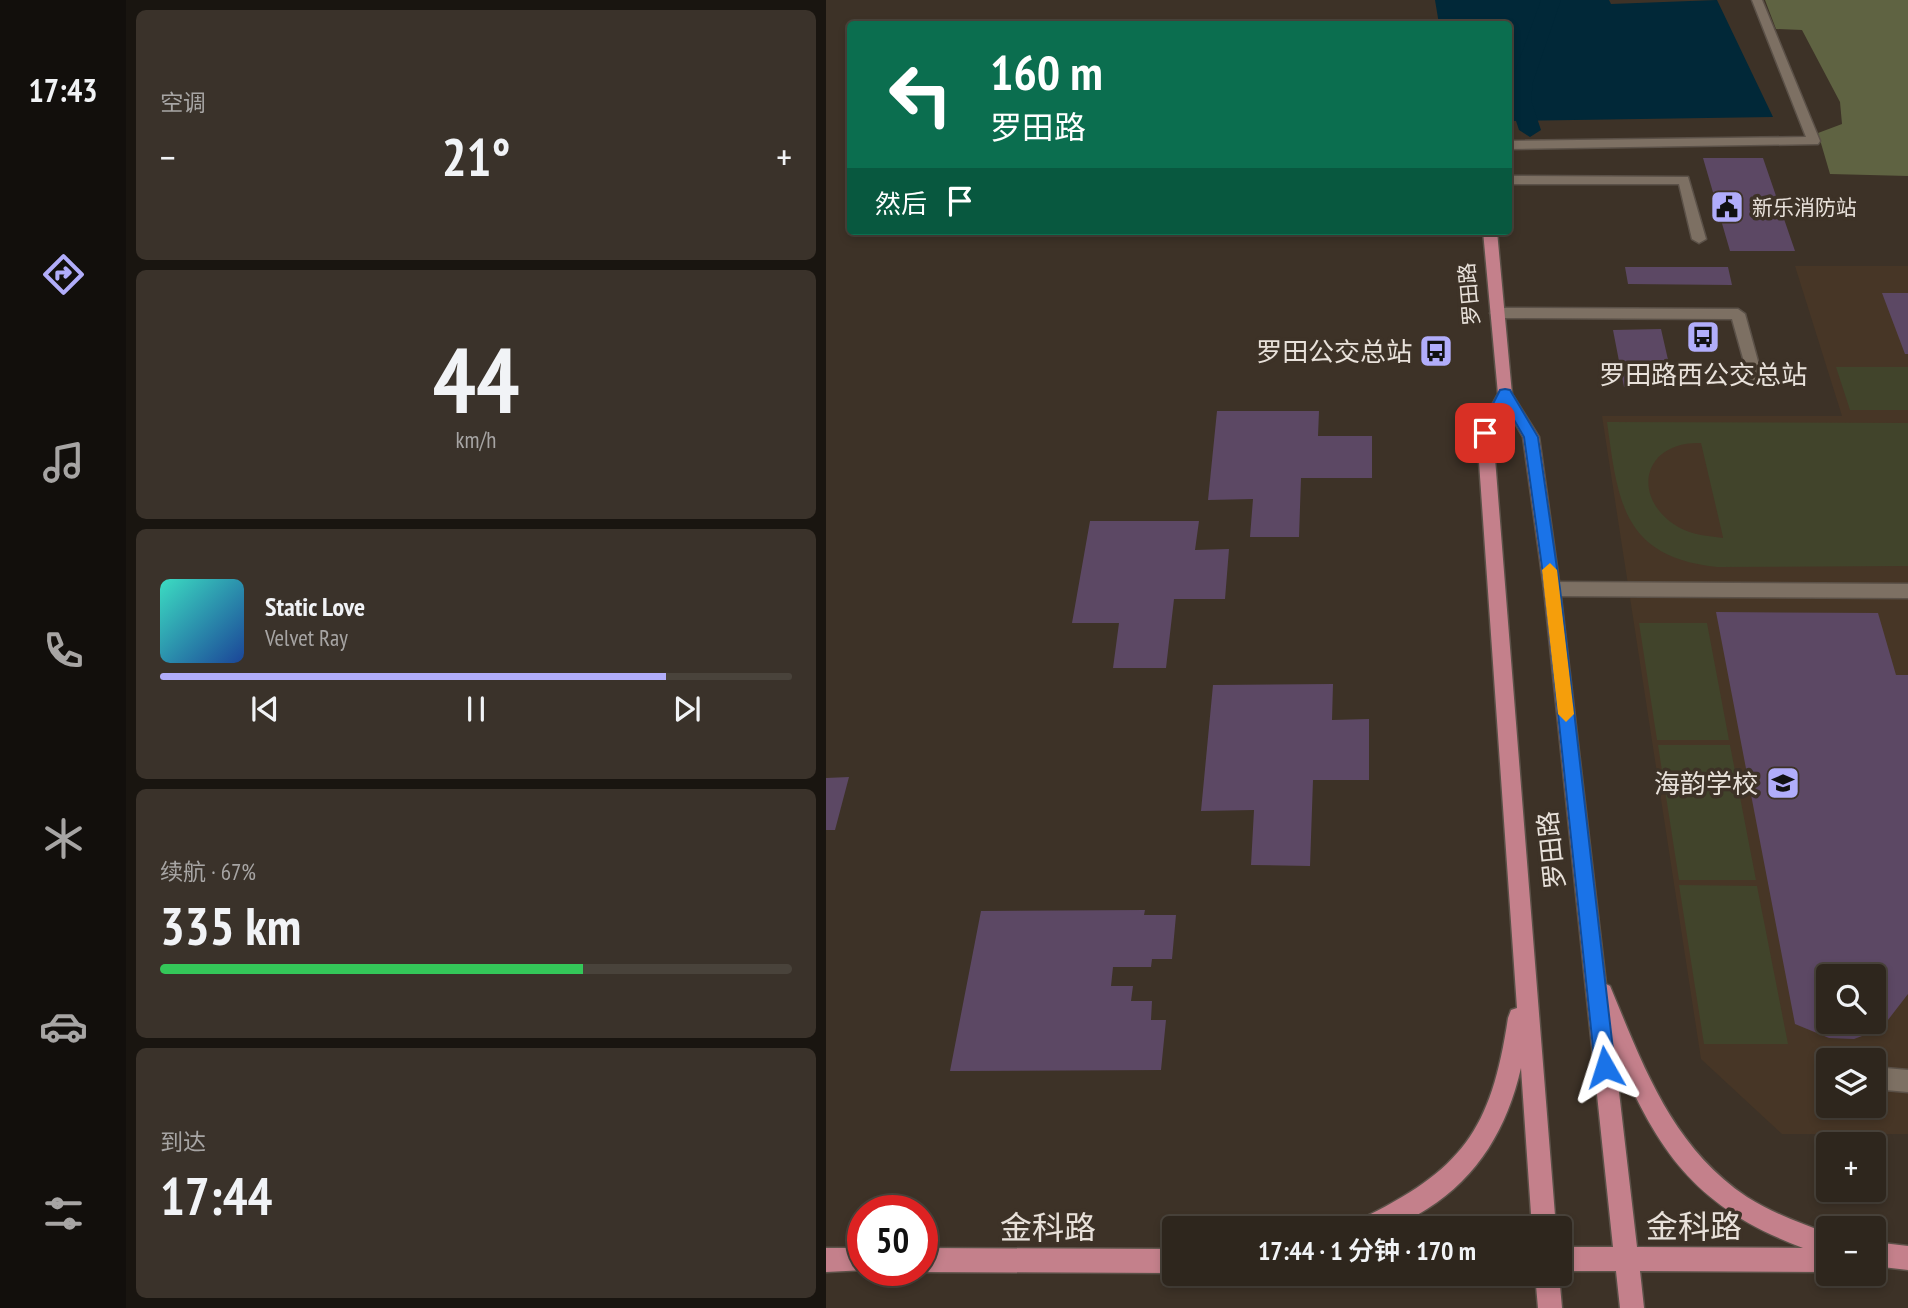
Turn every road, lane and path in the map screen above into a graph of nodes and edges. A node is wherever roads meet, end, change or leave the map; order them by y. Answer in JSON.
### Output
{"nodes":[{"id":1,"x":1757,"y":0,"type":"edge"},
{"id":2,"x":1512,"y":145,"type":"edge"},
{"id":3,"x":1512,"y":180,"type":"edge"},
{"id":4,"x":1490,"y":235,"type":"edge"},
{"id":5,"x":1699,"y":239,"type":"dead end"},
{"id":6,"x":1497,"y":313,"type":"junction"},
{"id":7,"x":1755,"y":376,"type":"dead end"},
{"id":8,"x":1505,"y":394,"type":"junction"},
{"id":9,"x":1552,"y":589,"type":"junction"},
{"id":10,"x":1908,"y":591,"type":"edge"},
{"id":11,"x":1594,"y":967,"type":"junction"},
{"id":12,"x":1524,"y":973,"type":"junction"},
{"id":13,"x":1886,"y":1079,"type":"edge"},
{"id":14,"x":1908,"y":1081,"type":"edge"},
{"id":15,"x":1397,"y":1216,"type":"edge"},
{"id":16,"x":1543,"y":1216,"type":"edge"},
{"id":17,"x":1816,"y":1242,"type":"edge"},
{"id":18,"x":1886,"y":1256,"type":"edge"},
{"id":19,"x":1572,"y":1259,"type":"edge"},
{"id":20,"x":1626,"y":1259,"type":"junction"},
{"id":21,"x":1908,"y":1259,"type":"edge"},
{"id":22,"x":826,"y":1260,"type":"edge"},
{"id":23,"x":847,"y":1260,"type":"edge"},
{"id":24,"x":938,"y":1260,"type":"edge"},
{"id":25,"x":1816,"y":1260,"type":"edge"},
{"id":26,"x":1886,"y":1260,"type":"edge"},
{"id":27,"x":1162,"y":1261,"type":"edge"},
{"id":28,"x":1548,"y":1286,"type":"edge"},
{"id":29,"x":1550,"y":1308,"type":"edge"},
{"id":30,"x":1632,"y":1308,"type":"edge"}],
"edges":[{"from":1,"to":2,"type":"lane"},
{"from":3,"to":5,"type":"lane"},
{"from":4,"to":6,"type":"main road","name":"罗田路"},
{"from":6,"to":7,"type":"lane"},
{"from":6,"to":8,"type":"main road","name":"罗田路"},
{"from":8,"to":9,"type":"main road","name":"罗田路"},
{"from":8,"to":12,"type":"main road","name":"罗田路"},
{"from":9,"to":10,"type":"lane"},
{"from":9,"to":11,"type":"main road","name":"罗田路"},
{"from":11,"to":17,"type":"main road"},
{"from":11,"to":20,"type":"main road","name":"罗田路"},
{"from":12,"to":15,"type":"main road"},
{"from":12,"to":16,"type":"main road","name":"罗田路"},
{"from":13,"to":14,"type":"lane"},
{"from":18,"to":21,"type":"main road"},
{"from":19,"to":20,"type":"main road","name":"金科路"},
{"from":20,"to":25,"type":"main road","name":"金科路"},
{"from":20,"to":30,"type":"main road","name":"罗田路"},
{"from":21,"to":26,"type":"main road"},
{"from":22,"to":23,"type":"main road"},
{"from":24,"to":27,"type":"main road","name":"金科路"},
{"from":28,"to":29,"type":"main road"}]}
